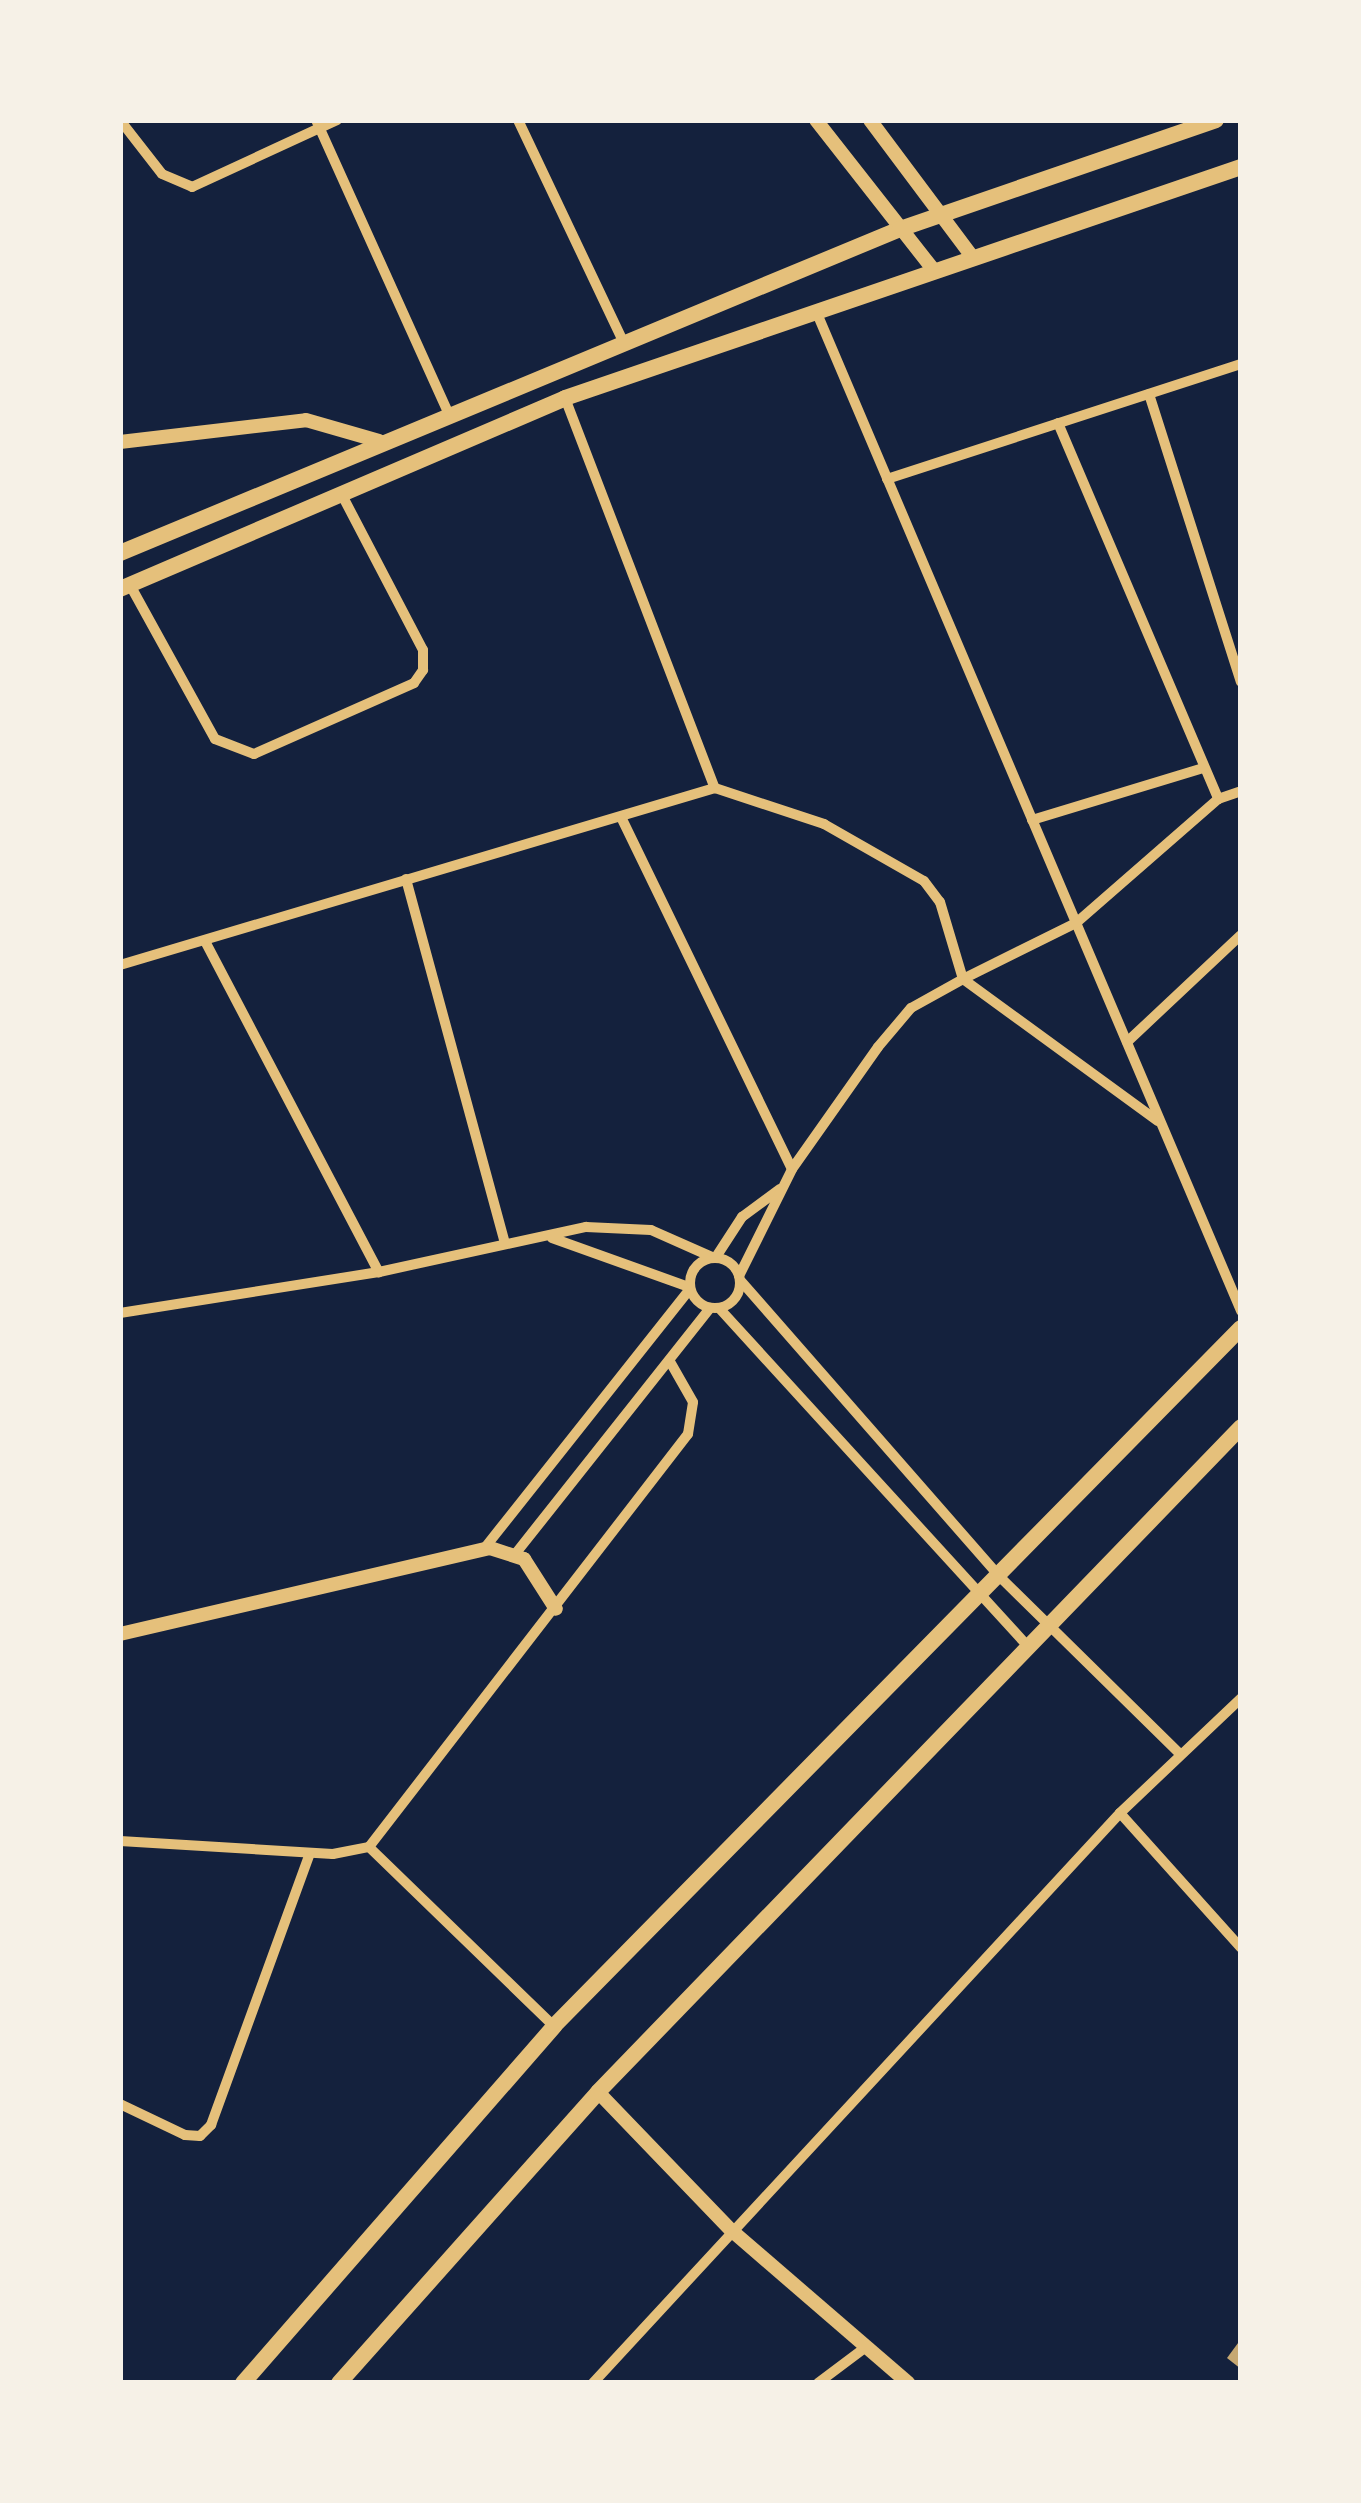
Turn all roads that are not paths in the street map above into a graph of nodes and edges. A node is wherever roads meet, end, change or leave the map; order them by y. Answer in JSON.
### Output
{"nodes":[{"id":1,"x":120,"y":120,"type":"edge"},
{"id":2,"x":338,"y":120,"type":"edge"},
{"id":3,"x":518,"y":120,"type":"edge"},
{"id":4,"x":816,"y":120,"type":"edge"},
{"id":5,"x":869,"y":120,"type":"edge"},
{"id":6,"x":1216,"y":120,"type":"edge"},
{"id":7,"x":318,"y":124,"type":"edge"},
{"id":8,"x":1241,"y":167,"type":"edge"},
{"id":9,"x":944,"y":215,"type":"junction"},
{"id":10,"x":900,"y":229,"type":"junction"},
{"id":11,"x":971,"y":256,"type":"junction"},
{"id":12,"x":932,"y":268,"type":"junction"},
{"id":13,"x":815,"y":308,"type":"junction"},
{"id":14,"x":622,"y":339,"type":"junction"},
{"id":15,"x":1241,"y":364,"type":"edge"},
{"id":16,"x":1149,"y":394,"type":"junction"},
{"id":17,"x":565,"y":398,"type":"junction"},
{"id":18,"x":448,"y":413,"type":"junction"},
{"id":19,"x":1058,"y":423,"type":"junction"},
{"id":20,"x":379,"y":441,"type":"junction"},
{"id":21,"x":120,"y":442,"type":"edge"},
{"id":22,"x":887,"y":478,"type":"junction"},
{"id":23,"x":342,"y":495,"type":"junction"},
{"id":24,"x":120,"y":553,"type":"edge"},
{"id":25,"x":125,"y":587,"type":"edge"},
{"id":26,"x":1241,"y":682,"type":"edge"},
{"id":27,"x":1203,"y":768,"type":"junction"},
{"id":28,"x":715,"y":788,"type":"junction"},
{"id":29,"x":1241,"y":791,"type":"edge"},
{"id":30,"x":1218,"y":800,"type":"junction"},
{"id":31,"x":621,"y":817,"type":"junction"},
{"id":32,"x":1032,"y":820,"type":"junction"},
{"id":33,"x":406,"y":879,"type":"junction"},
{"id":34,"x":1076,"y":923,"type":"junction"},
{"id":35,"x":1241,"y":935,"type":"edge"},
{"id":36,"x":206,"y":943,"type":"junction"},
{"id":37,"x":120,"y":965,"type":"edge"},
{"id":38,"x":963,"y":979,"type":"junction"},
{"id":39,"x":1127,"y":1042,"type":"junction"},
{"id":40,"x":1162,"y":1124,"type":"junction"},
{"id":41,"x":792,"y":1169,"type":"junction"},
{"id":42,"x":780,"y":1189,"type":"junction"},
{"id":43,"x":548,"y":1238,"type":"junction"},
{"id":44,"x":505,"y":1244,"type":"junction"},
{"id":45,"x":714,"y":1257,"type":"junction"},
{"id":46,"x":379,"y":1272,"type":"junction"},
{"id":47,"x":740,"y":1278,"type":"junction"},
{"id":48,"x":690,"y":1288,"type":"junction"},
{"id":49,"x":715,"y":1308,"type":"junction"},
{"id":50,"x":1241,"y":1311,"type":"edge"},
{"id":51,"x":120,"y":1313,"type":"edge"},
{"id":52,"x":1241,"y":1328,"type":"edge"},
{"id":53,"x":669,"y":1360,"type":"junction"},
{"id":54,"x":1241,"y":1426,"type":"edge"},
{"id":55,"x":483,"y":1550,"type":"junction"},
{"id":56,"x":516,"y":1553,"type":"junction"},
{"id":57,"x":1002,"y":1579,"type":"junction"},
{"id":58,"x":982,"y":1598,"type":"junction"},
{"id":59,"x":556,"y":1609,"type":"junction"},
{"id":60,"x":1046,"y":1622,"type":"junction"},
{"id":61,"x":120,"y":1634,"type":"edge"},
{"id":62,"x":1026,"y":1644,"type":"junction"},
{"id":63,"x":1241,"y":1699,"type":"edge"},
{"id":64,"x":1180,"y":1754,"type":"junction"},
{"id":65,"x":1120,"y":1813,"type":"junction"},
{"id":66,"x":120,"y":1841,"type":"edge"},
{"id":67,"x":369,"y":1847,"type":"junction"},
{"id":68,"x":310,"y":1853,"type":"junction"},
{"id":69,"x":1241,"y":1948,"type":"edge"},
{"id":70,"x":554,"y":2026,"type":"junction"},
{"id":71,"x":598,"y":2092,"type":"junction"},
{"id":72,"x":120,"y":2104,"type":"edge"},
{"id":73,"x":731,"y":2230,"type":"junction"},
{"id":74,"x":866,"y":2347,"type":"junction"},
{"id":75,"x":242,"y":2383,"type":"edge"},
{"id":76,"x":339,"y":2383,"type":"edge"},
{"id":77,"x":593,"y":2383,"type":"edge"},
{"id":78,"x":818,"y":2383,"type":"edge"},
{"id":79,"x":908,"y":2383,"type":"edge"}],
"edges":[{"from":1,"to":7,"type":"street"},
{"from":2,"to":7,"type":"street"},
{"from":3,"to":14,"type":"street"},
{"from":4,"to":10,"type":"street"},
{"from":5,"to":9,"type":"street"},
{"from":6,"to":9,"type":"main road"},
{"from":7,"to":18,"type":"street"},
{"from":8,"to":11,"type":"main road"},
{"from":9,"to":10,"type":"main road"},
{"from":9,"to":11,"type":"street"},
{"from":10,"to":12,"type":"street"},
{"from":10,"to":14,"type":"main road"},
{"from":11,"to":12,"type":"main road"},
{"from":12,"to":13,"type":"main road"},
{"from":13,"to":17,"type":"main road"},
{"from":13,"to":22,"type":"street"},
{"from":14,"to":18,"type":"main road"},
{"from":15,"to":16,"type":"street"},
{"from":16,"to":19,"type":"street"},
{"from":16,"to":26,"type":"street"},
{"from":17,"to":23,"type":"main road"},
{"from":17,"to":28,"type":"street"},
{"from":18,"to":20,"type":"main road"},
{"from":19,"to":22,"type":"street"},
{"from":19,"to":27,"type":"street"},
{"from":20,"to":21,"type":"street"},
{"from":20,"to":24,"type":"main road"},
{"from":22,"to":32,"type":"street"},
{"from":23,"to":25,"type":"main road"},
{"from":23,"to":25,"type":"street"},
{"from":27,"to":30,"type":"street"},
{"from":27,"to":32,"type":"street"},
{"from":28,"to":31,"type":"street"},
{"from":28,"to":38,"type":"street"},
{"from":29,"to":30,"type":"street"},
{"from":30,"to":34,"type":"street"},
{"from":31,"to":33,"type":"street"},
{"from":31,"to":41,"type":"street"},
{"from":32,"to":34,"type":"street"},
{"from":33,"to":36,"type":"street"},
{"from":33,"to":44,"type":"street"},
{"from":34,"to":38,"type":"street"},
{"from":34,"to":39,"type":"street"},
{"from":35,"to":39,"type":"street"},
{"from":36,"to":37,"type":"street"},
{"from":36,"to":46,"type":"street"},
{"from":38,"to":40,"type":"street"},
{"from":38,"to":41,"type":"street"},
{"from":39,"to":40,"type":"street"},
{"from":40,"to":50,"type":"street"},
{"from":41,"to":42,"type":"street"},
{"from":42,"to":45,"type":"street"},
{"from":42,"to":47,"type":"street"},
{"from":43,"to":44,"type":"street"},
{"from":43,"to":45,"type":"street"},
{"from":43,"to":48,"type":"street"},
{"from":44,"to":46,"type":"street"},
{"from":45,"to":47,"type":"street"},
{"from":45,"to":48,"type":"street"},
{"from":46,"to":51,"type":"street"},
{"from":47,"to":49,"type":"street"},
{"from":47,"to":57,"type":"street"},
{"from":48,"to":49,"type":"street"},
{"from":48,"to":55,"type":"street"},
{"from":49,"to":53,"type":"street"},
{"from":49,"to":58,"type":"street"},
{"from":52,"to":57,"type":"main road"},
{"from":53,"to":56,"type":"street"},
{"from":53,"to":59,"type":"street"},
{"from":54,"to":60,"type":"main road"},
{"from":55,"to":56,"type":"street"},
{"from":55,"to":61,"type":"street"},
{"from":56,"to":59,"type":"street"},
{"from":57,"to":58,"type":"main road"},
{"from":57,"to":60,"type":"street"},
{"from":58,"to":62,"type":"street"},
{"from":58,"to":70,"type":"main road"},
{"from":59,"to":67,"type":"street"},
{"from":60,"to":62,"type":"main road"},
{"from":60,"to":64,"type":"street"},
{"from":62,"to":71,"type":"main road"},
{"from":63,"to":64,"type":"street"},
{"from":64,"to":65,"type":"street"},
{"from":65,"to":69,"type":"street"},
{"from":65,"to":73,"type":"street"},
{"from":66,"to":68,"type":"street"},
{"from":67,"to":68,"type":"street"},
{"from":67,"to":70,"type":"street"},
{"from":68,"to":72,"type":"street"},
{"from":70,"to":75,"type":"main road"},
{"from":71,"to":73,"type":"street"},
{"from":71,"to":76,"type":"main road"},
{"from":73,"to":74,"type":"street"},
{"from":73,"to":77,"type":"street"},
{"from":74,"to":78,"type":"street"},
{"from":74,"to":79,"type":"street"}]}
